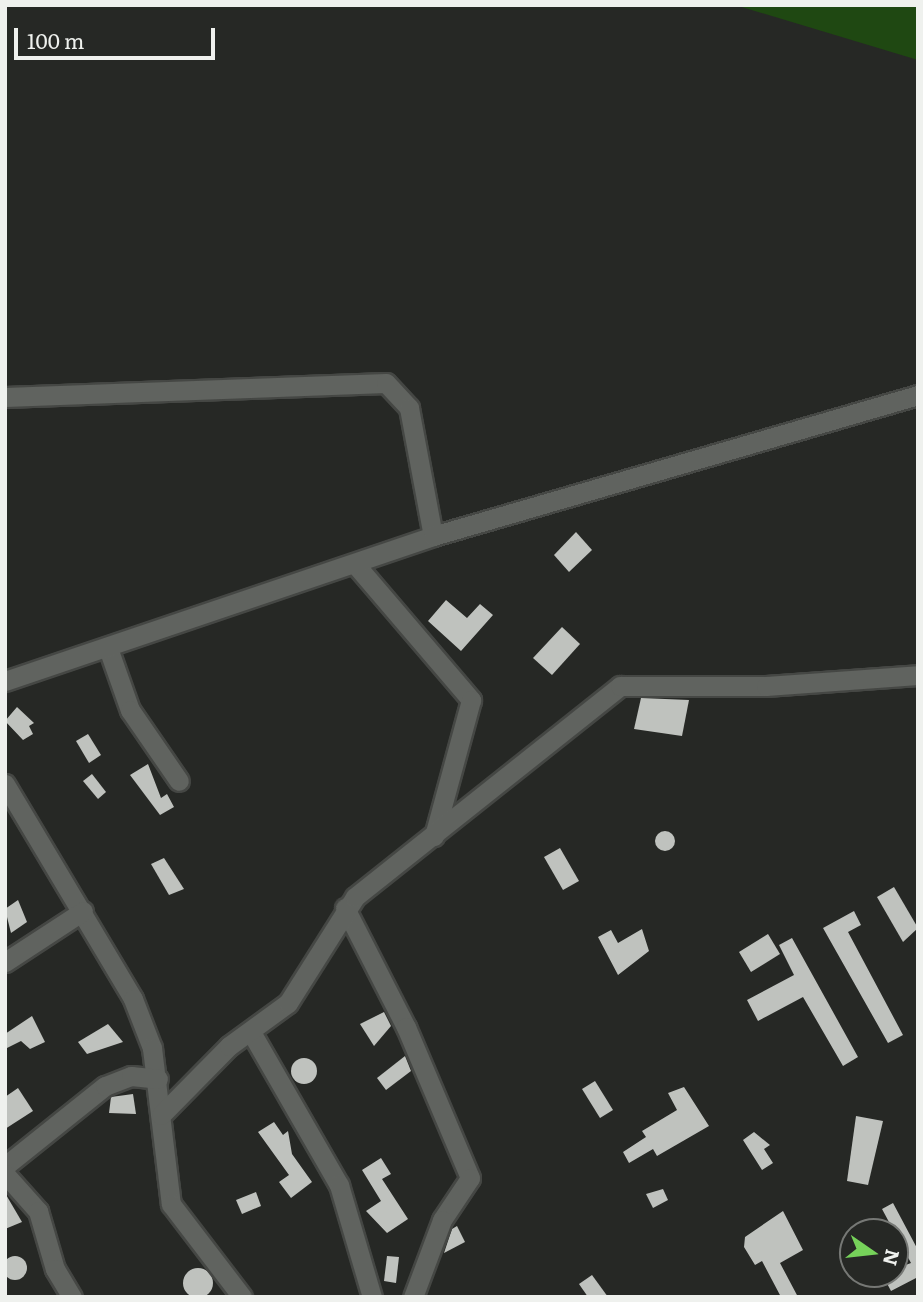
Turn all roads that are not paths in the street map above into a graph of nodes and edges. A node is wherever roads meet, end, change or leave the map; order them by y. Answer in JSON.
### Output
{"nodes":[{"id":1,"x":918,"y":395,"type":"edge"},
{"id":2,"x":5,"y":397,"type":"edge"},
{"id":3,"x":433,"y":536,"type":"junction"},
{"id":4,"x":355,"y":564,"type":"junction"},
{"id":5,"x":108,"y":648,"type":"junction"},
{"id":6,"x":918,"y":676,"type":"edge"},
{"id":7,"x":5,"y":681,"type":"edge"},
{"id":8,"x":179,"y":781,"type":"dead end"},
{"id":9,"x":5,"y":784,"type":"edge"},
{"id":10,"x":434,"y":836,"type":"junction"},
{"id":11,"x":345,"y":908,"type":"junction"},
{"id":12,"x":83,"y":911,"type":"junction"},
{"id":13,"x":5,"y":962,"type":"edge"},
{"id":14,"x":251,"y":1032,"type":"junction"},
{"id":15,"x":158,"y":1080,"type":"junction"},
{"id":16,"x":161,"y":1115,"type":"junction"},
{"id":17,"x":5,"y":1166,"type":"edge"},
{"id":18,"x":5,"y":1174,"type":"edge"},
{"id":19,"x":72,"y":1297,"type":"edge"},
{"id":20,"x":242,"y":1297,"type":"edge"},
{"id":21,"x":372,"y":1297,"type":"edge"},
{"id":22,"x":413,"y":1297,"type":"edge"}],
"edges":[{"from":1,"to":3,"type":"street"},
{"from":2,"to":3,"type":"street"},
{"from":3,"to":4,"type":"street"},
{"from":4,"to":5,"type":"street"},
{"from":4,"to":10,"type":"street"},
{"from":5,"to":7,"type":"street"},
{"from":5,"to":8,"type":"street"},
{"from":6,"to":10,"type":"street"},
{"from":9,"to":12,"type":"street"},
{"from":10,"to":11,"type":"street"},
{"from":11,"to":14,"type":"street"},
{"from":11,"to":22,"type":"street"},
{"from":12,"to":13,"type":"street"},
{"from":12,"to":15,"type":"street"},
{"from":14,"to":16,"type":"street"},
{"from":14,"to":21,"type":"street"},
{"from":15,"to":16,"type":"street"},
{"from":15,"to":17,"type":"street"},
{"from":16,"to":20,"type":"street"},
{"from":18,"to":19,"type":"street"}]}
